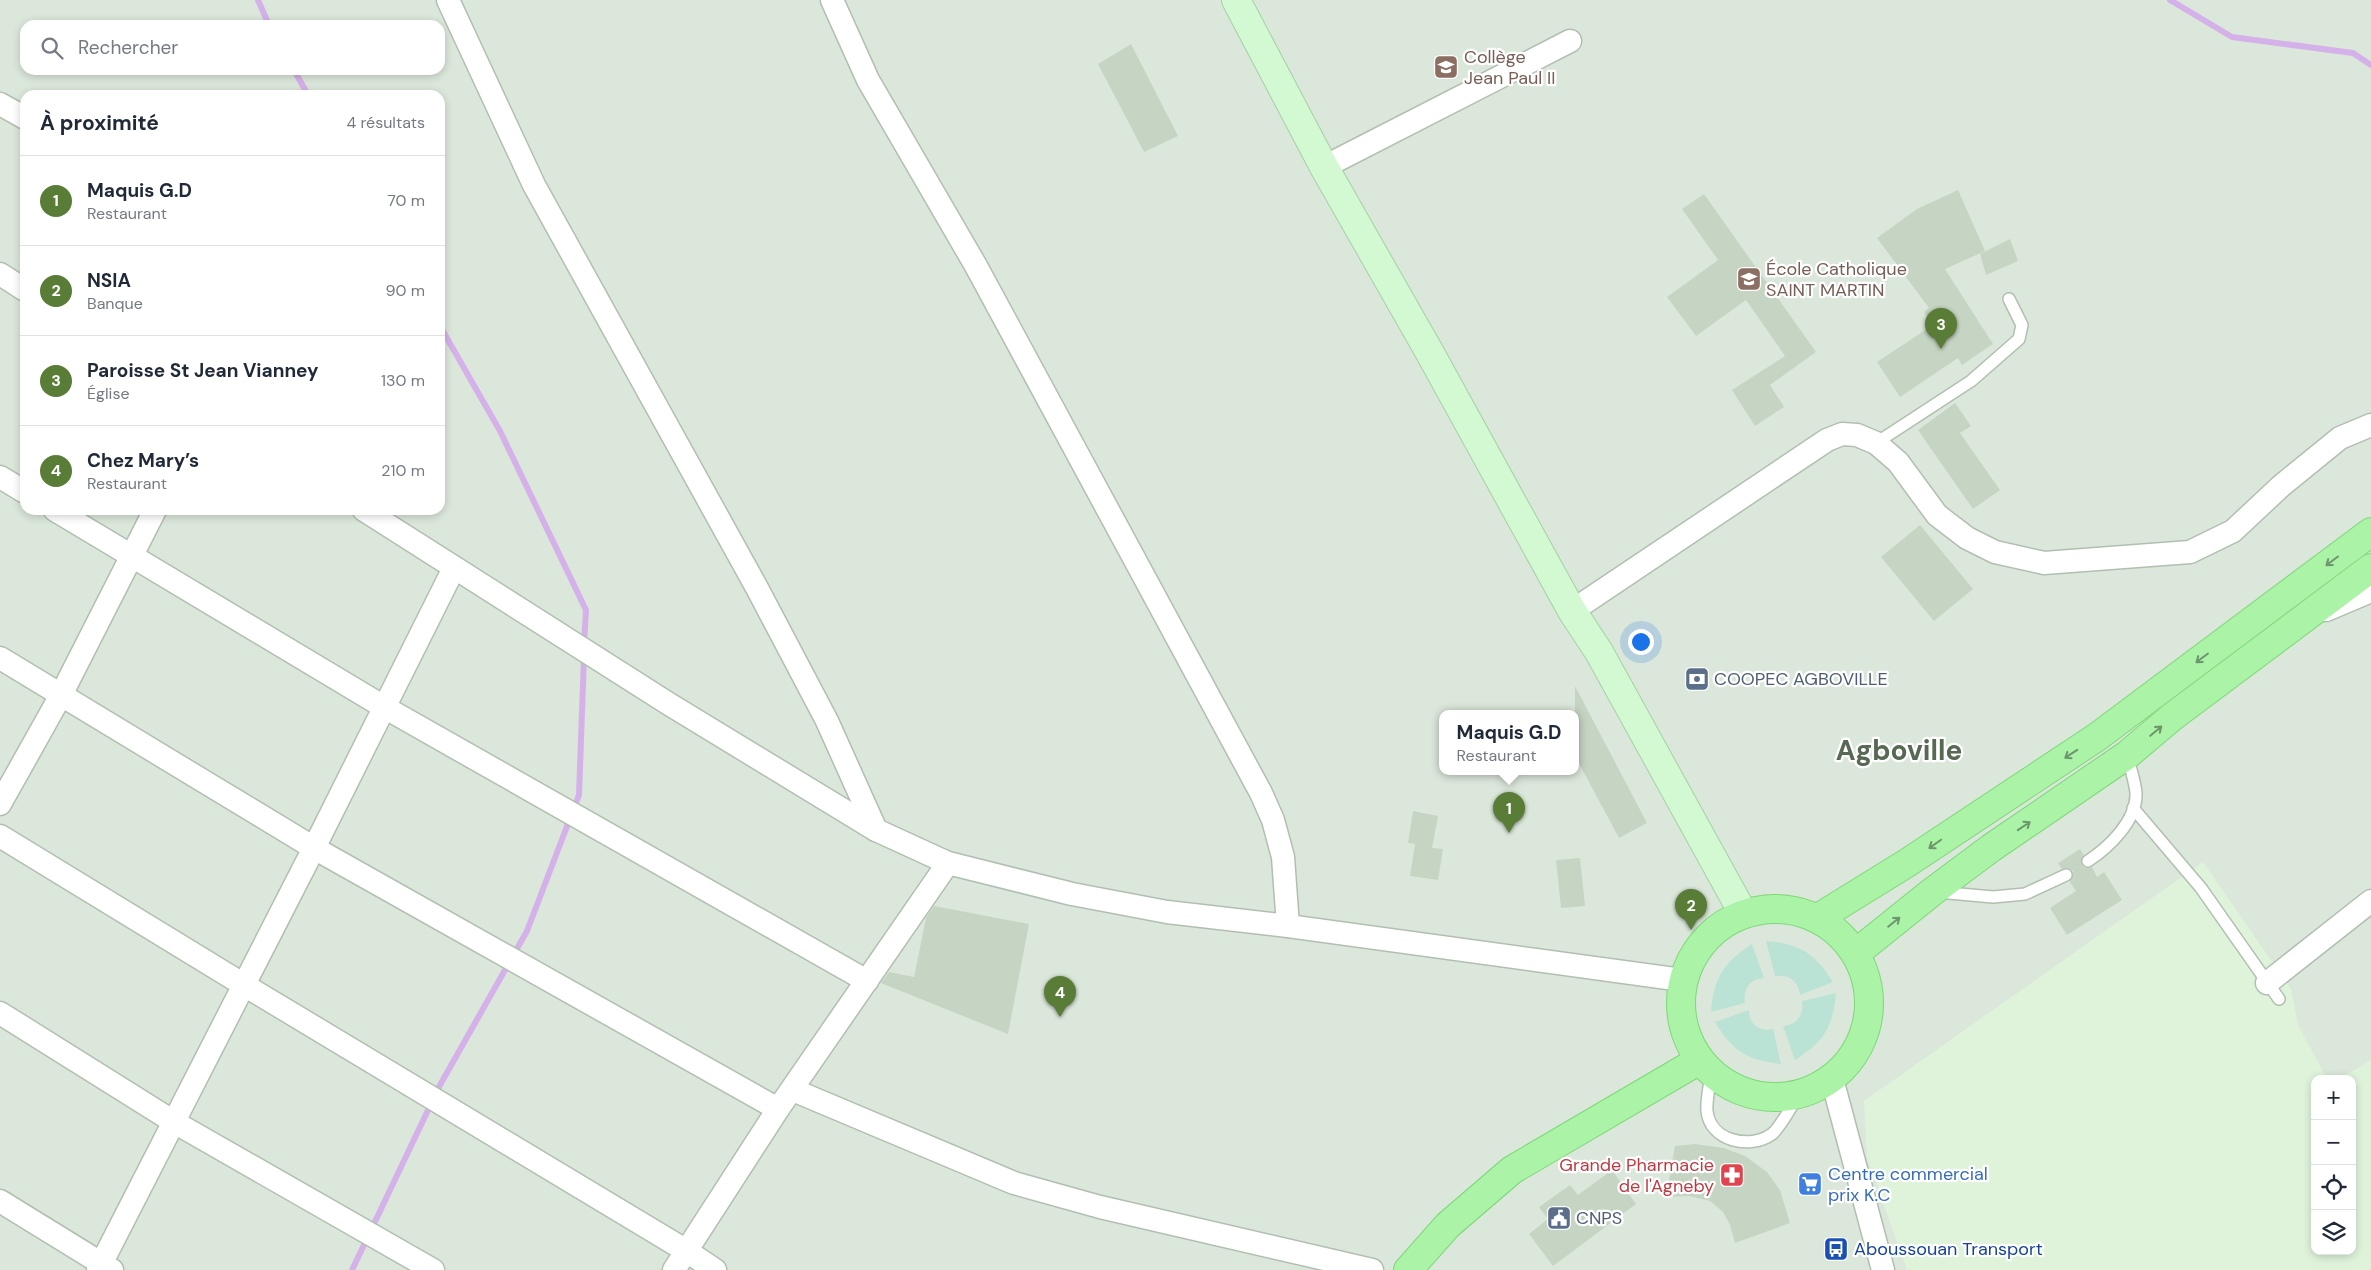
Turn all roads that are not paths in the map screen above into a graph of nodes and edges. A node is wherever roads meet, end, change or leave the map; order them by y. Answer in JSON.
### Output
{"nodes":[{"id":1,"x":448,"y":0,"type":"edge"},
{"id":2,"x":832,"y":0,"type":"edge"},
{"id":3,"x":1236,"y":0,"type":"edge"},
{"id":4,"x":1570,"y":41,"type":"dead end"},
{"id":5,"x":0,"y":104,"type":"edge"},
{"id":6,"x":20,"y":115,"type":"edge"},
{"id":7,"x":1324,"y":167,"type":"junction"},
{"id":8,"x":0,"y":274,"type":"edge"},
{"id":9,"x":20,"y":287,"type":"edge"},
{"id":10,"x":2009,"y":299,"type":"dead end"},
{"id":11,"x":2371,"y":424,"type":"edge"},
{"id":12,"x":1876,"y":443,"type":"junction"},
{"id":13,"x":0,"y":477,"type":"edge"},
{"id":14,"x":20,"y":489,"type":"edge"},
{"id":15,"x":63,"y":515,"type":"edge"},
{"id":16,"x":152,"y":515,"type":"edge"},
{"id":17,"x":372,"y":515,"type":"edge"},
{"id":18,"x":2371,"y":532,"type":"edge"},
{"id":19,"x":132,"y":556,"type":"junction"},
{"id":20,"x":454,"y":568,"type":"junction"},
{"id":21,"x":2371,"y":568,"type":"edge"},
{"id":22,"x":2371,"y":591,"type":"edge"},
{"id":23,"x":1572,"y":611,"type":"junction"},
{"id":24,"x":2301,"y":621,"type":"junction"},
{"id":25,"x":0,"y":658,"type":"edge"},
{"id":26,"x":61,"y":695,"type":"junction"},
{"id":27,"x":384,"y":707,"type":"junction"},
{"id":28,"x":2127,"y":755,"type":"junction"},
{"id":29,"x":0,"y":804,"type":"edge"},
{"id":30,"x":2133,"y":808,"type":"junction"},
{"id":31,"x":876,"y":830,"type":"junction"},
{"id":32,"x":0,"y":836,"type":"edge"},
{"id":33,"x":314,"y":848,"type":"junction"},
{"id":34,"x":2088,"y":861,"type":"dead end"},
{"id":35,"x":948,"y":863,"type":"junction"},
{"id":36,"x":2066,"y":875,"type":"dead end"},
{"id":37,"x":1932,"y":892,"type":"junction"},
{"id":38,"x":2371,"y":901,"type":"edge"},
{"id":39,"x":1743,"y":913,"type":"junction"},
{"id":40,"x":1818,"y":918,"type":"junction"},
{"id":41,"x":1288,"y":926,"type":"junction"},
{"id":42,"x":1856,"y":953,"type":"junction"},
{"id":43,"x":1682,"y":980,"type":"junction"},
{"id":44,"x":867,"y":981,"type":"junction"},
{"id":45,"x":244,"y":985,"type":"junction"},
{"id":46,"x":2273,"y":991,"type":"joint"},
{"id":47,"x":0,"y":1013,"type":"edge"},
{"id":48,"x":1705,"y":1067,"type":"junction"},
{"id":49,"x":1832,"y":1079,"type":"junction"},
{"id":50,"x":793,"y":1090,"type":"junction"},
{"id":51,"x":1798,"y":1096,"type":"junction"},
{"id":52,"x":778,"y":1109,"type":"junction"},
{"id":53,"x":174,"y":1122,"type":"junction"},
{"id":54,"x":0,"y":1201,"type":"edge"},
{"id":55,"x":685,"y":1250,"type":"junction"},
{"id":56,"x":104,"y":1268,"type":"edge"},
{"id":57,"x":433,"y":1270,"type":"edge"},
{"id":58,"x":674,"y":1270,"type":"edge"},
{"id":59,"x":715,"y":1270,"type":"edge"},
{"id":60,"x":1372,"y":1270,"type":"edge"},
{"id":61,"x":1408,"y":1270,"type":"edge"},
{"id":62,"x":1883,"y":1270,"type":"edge"}],
"edges":[{"from":1,"to":31,"type":"street"},
{"from":2,"to":41,"type":"street"},
{"from":3,"to":7,"type":"main road"},
{"from":4,"to":7,"type":"street"},
{"from":5,"to":6,"type":"street"},
{"from":7,"to":23,"type":"main road"},
{"from":8,"to":9,"type":"street"},
{"from":10,"to":12,"type":"lane"},
{"from":11,"to":12,"type":"street"},
{"from":12,"to":23,"type":"street"},
{"from":13,"to":14,"type":"street"},
{"from":15,"to":19,"type":"street"},
{"from":16,"to":19,"type":"street"},
{"from":17,"to":20,"type":"street"},
{"from":18,"to":40,"type":"main road","one_way":true},
{"from":19,"to":26,"type":"street"},
{"from":19,"to":27,"type":"street"},
{"from":20,"to":27,"type":"street"},
{"from":20,"to":31,"type":"street"},
{"from":21,"to":24,"type":"main road"},
{"from":22,"to":24,"type":"street"},
{"from":23,"to":39,"type":"main road"},
{"from":28,"to":24,"type":"main road","one_way":true},
{"from":25,"to":26,"type":"street"},
{"from":26,"to":29,"type":"street"},
{"from":26,"to":33,"type":"street"},
{"from":27,"to":33,"type":"street"},
{"from":27,"to":44,"type":"street"},
{"from":28,"to":30,"type":"lane"},
{"from":37,"to":28,"type":"main road","one_way":true},
{"from":30,"to":34,"type":"lane"},
{"from":30,"to":46,"type":"lane"},
{"from":31,"to":35,"type":"street"},
{"from":32,"to":45,"type":"street"},
{"from":33,"to":45,"type":"street"},
{"from":33,"to":52,"type":"street"},
{"from":35,"to":41,"type":"street"},
{"from":35,"to":44,"type":"street"},
{"from":36,"to":37,"type":"lane"},
{"from":42,"to":37,"type":"main road","one_way":true},
{"from":38,"to":46,"type":"street"},
{"from":39,"to":40,"type":"main road"},
{"from":39,"to":43,"type":"main road"},
{"from":40,"to":42,"type":"main road"},
{"from":41,"to":43,"type":"street"},
{"from":42,"to":49,"type":"main road"},
{"from":43,"to":48,"type":"main road"},
{"from":44,"to":50,"type":"street"},
{"from":45,"to":53,"type":"street"},
{"from":45,"to":55,"type":"street"},
{"from":47,"to":53,"type":"street"},
{"from":48,"to":51,"type":"main road"},
{"from":48,"to":51,"type":"lane"},
{"from":48,"to":61,"type":"main road"},
{"from":49,"to":51,"type":"main road"},
{"from":49,"to":62,"type":"street"},
{"from":50,"to":52,"type":"street"},
{"from":50,"to":60,"type":"street"},
{"from":52,"to":55,"type":"street"},
{"from":53,"to":56,"type":"street"},
{"from":53,"to":57,"type":"street"},
{"from":54,"to":56,"type":"street"},
{"from":55,"to":58,"type":"street"},
{"from":55,"to":59,"type":"street"}]}
